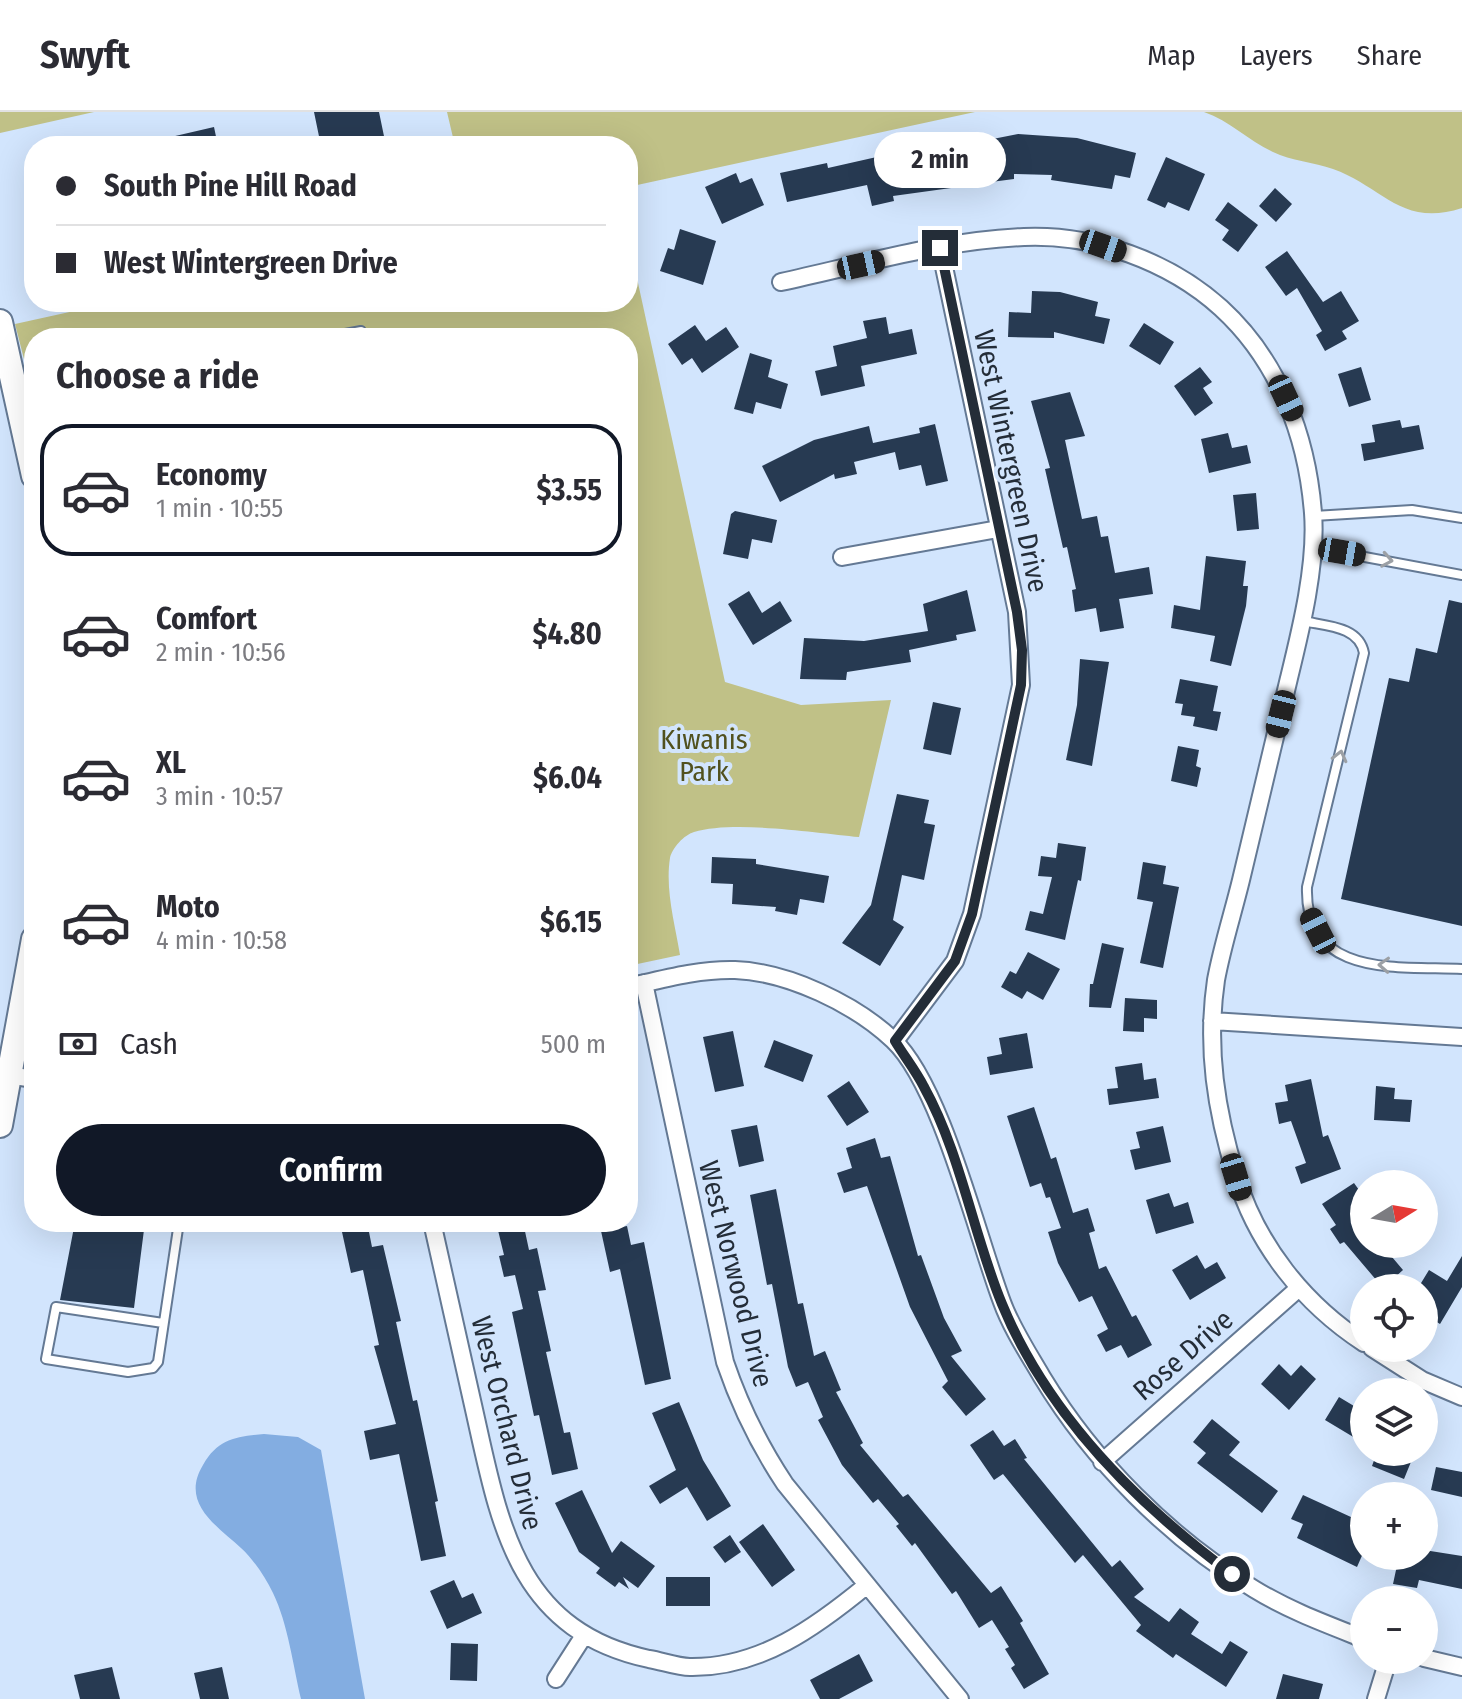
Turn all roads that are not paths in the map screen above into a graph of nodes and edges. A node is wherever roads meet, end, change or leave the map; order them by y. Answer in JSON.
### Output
{"nodes":[{"id":1,"x":940,"y":248,"type":"junction"},
{"id":2,"x":781,"y":282,"type":"dead end"},
{"id":3,"x":0,"y":327,"type":"edge"},
{"id":4,"x":24,"y":416,"type":"edge"},
{"id":5,"x":1314,"y":516,"type":"junction"},
{"id":6,"x":1462,"y":518,"type":"edge"},
{"id":7,"x":998,"y":529,"type":"junction"},
{"id":8,"x":1310,"y":547,"type":"junction"},
{"id":9,"x":842,"y":557,"type":"dead end"},
{"id":10,"x":1462,"y":575,"type":"edge"},
{"id":11,"x":1303,"y":621,"type":"junction"},
{"id":12,"x":1462,"y":969,"type":"edge"},
{"id":13,"x":638,"y":985,"type":"edge"},
{"id":14,"x":24,"y":991,"type":"edge"},
{"id":15,"x":638,"y":993,"type":"edge"},
{"id":16,"x":1212,"y":1021,"type":"junction"},
{"id":17,"x":1462,"y":1037,"type":"edge"},
{"id":18,"x":895,"y":1041,"type":"junction"},
{"id":19,"x":8,"y":1075,"type":"junction"},
{"id":20,"x":24,"y":1077,"type":"edge"},
{"id":21,"x":0,"y":1125,"type":"edge"},
{"id":22,"x":177,"y":1232,"type":"edge"},
{"id":23,"x":434,"y":1232,"type":"edge"},
{"id":24,"x":1299,"y":1288,"type":"junction"},
{"id":25,"x":163,"y":1323,"type":"junction"},
{"id":26,"x":1350,"y":1331,"type":"edge"},
{"id":27,"x":1394,"y":1362,"type":"edge"},
{"id":28,"x":1462,"y":1397,"type":"edge"},
{"id":29,"x":1102,"y":1462,"type":"junction"},
{"id":30,"x":867,"y":1585,"type":"junction"},
{"id":31,"x":1350,"y":1634,"type":"edge"},
{"id":32,"x":583,"y":1637,"type":"junction"},
{"id":33,"x":1438,"y":1661,"type":"edge"},
{"id":34,"x":1462,"y":1667,"type":"edge"},
{"id":35,"x":1384,"y":1674,"type":"edge"},
{"id":36,"x":556,"y":1679,"type":"dead end"},
{"id":37,"x":960,"y":1699,"type":"edge"},
{"id":38,"x":1376,"y":1699,"type":"edge"}],
"edges":[{"from":1,"to":2,"type":"street"},
{"from":1,"to":5,"type":"street"},
{"from":1,"to":7,"type":"street","name":"West Wintergreen Drive"},
{"from":3,"to":4,"type":"street"},
{"from":5,"to":6,"type":"lane"},
{"from":5,"to":8,"type":"street"},
{"from":7,"to":9,"type":"street"},
{"from":7,"to":18,"type":"street","name":"West Wintergreen Drive"},
{"from":8,"to":10,"type":"lane","one_way":true},
{"from":8,"to":11,"type":"street"},
{"from":12,"to":11,"type":"lane","one_way":true},
{"from":11,"to":16,"type":"street"},
{"from":13,"to":18,"type":"street"},
{"from":14,"to":19,"type":"street"},
{"from":15,"to":30,"type":"street","name":"West Norwood Drive"},
{"from":16,"to":17,"type":"street"},
{"from":16,"to":24,"type":"street"},
{"from":18,"to":29,"type":"street"},
{"from":19,"to":20,"type":"street"},
{"from":19,"to":21,"type":"street"},
{"from":22,"to":25,"type":"lane"},
{"from":23,"to":32,"type":"street","name":"West Orchard Drive"},
{"from":24,"to":26,"type":"street"},
{"from":24,"to":29,"type":"street","name":"Rose Drive"},
{"from":25,"to":25,"type":"lane"},
{"from":27,"to":28,"type":"street"},
{"from":29,"to":31,"type":"street"},
{"from":30,"to":32,"type":"street","name":"West Orchard Drive"},
{"from":30,"to":37,"type":"street","name":"West Norwood Drive"},
{"from":32,"to":36,"type":"street"},
{"from":33,"to":34,"type":"street"},
{"from":35,"to":38,"type":"street"}]}
